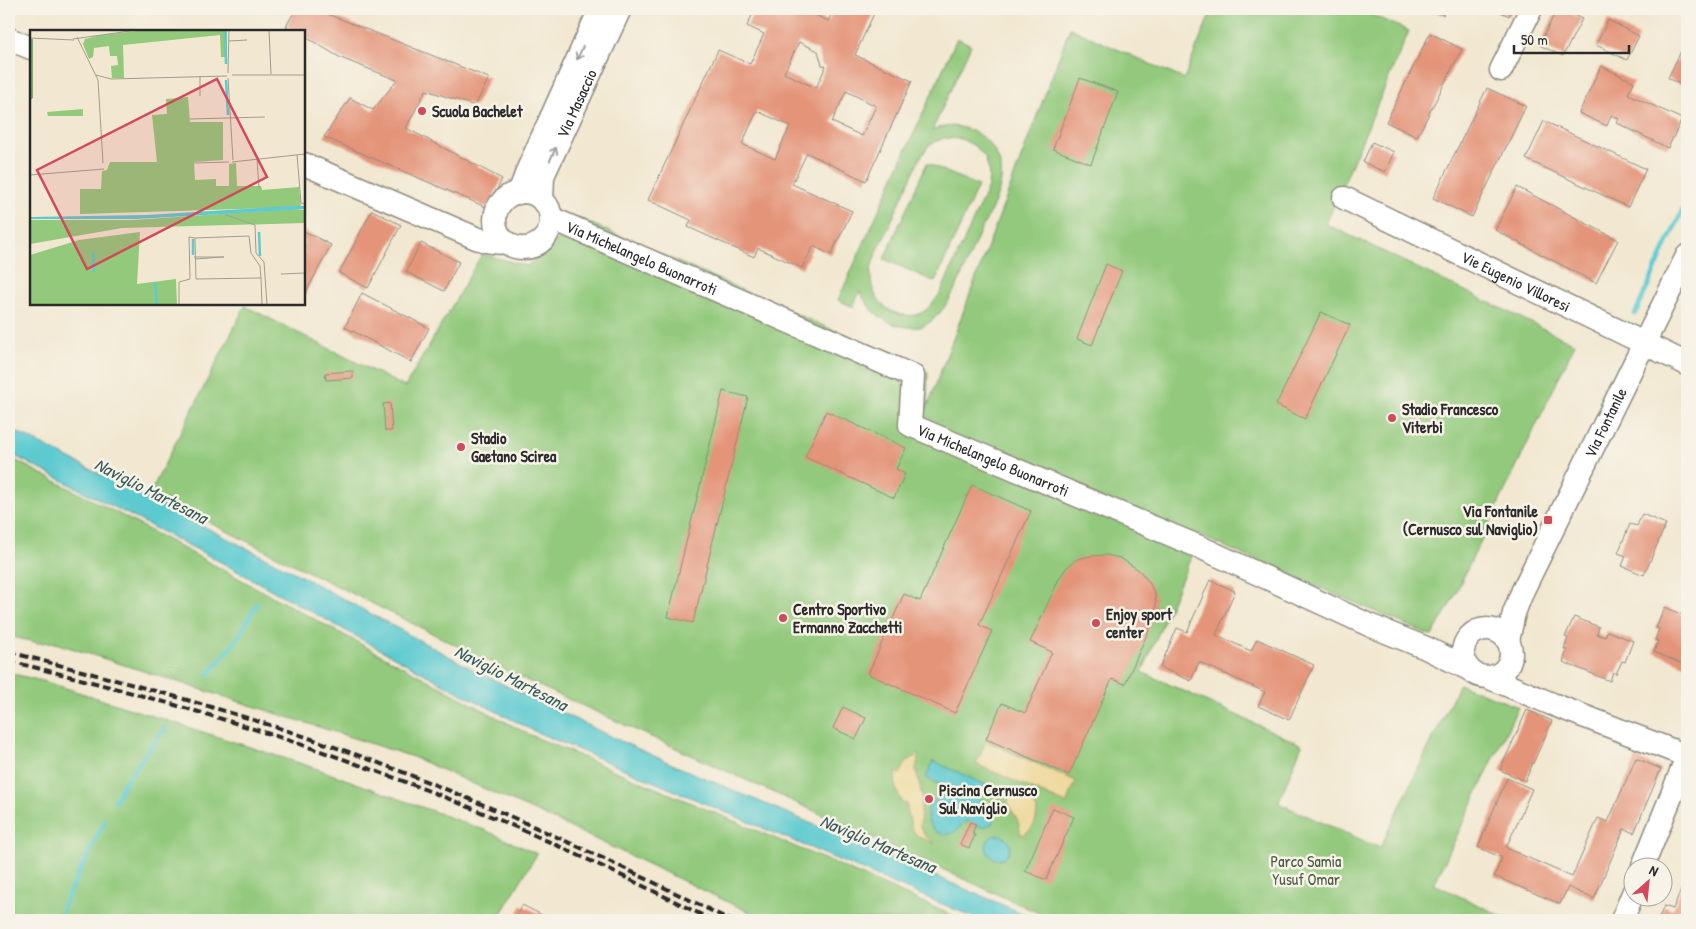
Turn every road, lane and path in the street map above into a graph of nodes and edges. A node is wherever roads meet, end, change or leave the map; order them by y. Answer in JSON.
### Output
{"nodes":[{"id":1,"x":600,"y":9,"type":"edge"},
{"id":2,"x":620,"y":9,"type":"edge"},
{"id":3,"x":1531,"y":9,"type":"edge"},
{"id":4,"x":9,"y":39,"type":"edge"},
{"id":5,"x":30,"y":48,"type":"edge"},
{"id":6,"x":1501,"y":70,"type":"dead end"},
{"id":7,"x":305,"y":164,"type":"edge"},
{"id":8,"x":519,"y":193,"type":"junction"},
{"id":9,"x":1344,"y":198,"type":"dead end"},
{"id":10,"x":547,"y":209,"type":"junction"},
{"id":11,"x":501,"y":232,"type":"junction"},
{"id":12,"x":1687,"y":256,"type":"edge"},
{"id":13,"x":1645,"y":343,"type":"junction"},
{"id":14,"x":1687,"y":364,"type":"edge"},
{"id":15,"x":1499,"y":635,"type":"junction"},
{"id":16,"x":1465,"y":644,"type":"junction"},
{"id":17,"x":1426,"y":648,"type":"junction"},
{"id":18,"x":1467,"y":668,"type":"junction"},
{"id":19,"x":1498,"y":672,"type":"junction"},
{"id":20,"x":1687,"y":757,"type":"edge"},
{"id":21,"x":1647,"y":856,"type":"edge"},
{"id":22,"x":1628,"y":906,"type":"edge"},
{"id":23,"x":1622,"y":920,"type":"edge"}],
"edges":[{"from":1,"to":8,"type":"street","name":"Via Masaccio","one_way":true},
{"from":10,"to":2,"type":"street","name":"Via Masaccio","one_way":true},
{"from":3,"to":6,"type":"street"},
{"from":4,"to":5,"type":"street"},
{"from":7,"to":11,"type":"street"},
{"from":8,"to":10,"type":"street"},
{"from":8,"to":11,"type":"street"},
{"from":9,"to":13,"type":"street","name":"Vie Eugenio Villoresi"},
{"from":10,"to":11,"type":"street","name":"Via Masaccio"},
{"from":10,"to":17,"type":"street","name":"Via Michelangelo Buonarroti"},
{"from":12,"to":13,"type":"street","name":"Via Fontanile"},
{"from":13,"to":14,"type":"street","name":"Vie Eugenio Villoresi"},
{"from":13,"to":15,"type":"street","name":"Via Fontanile"},
{"from":15,"to":16,"type":"street"},
{"from":15,"to":19,"type":"street"},
{"from":16,"to":17,"type":"street","name":"Via Michelangelo Buonarroti"},
{"from":16,"to":18,"type":"street"},
{"from":17,"to":18,"type":"street","name":"Via Michelangelo Buonarroti"},
{"from":18,"to":19,"type":"street"},
{"from":19,"to":20,"type":"street"},
{"from":20,"to":21,"type":"street"},
{"from":22,"to":23,"type":"street"}]}
